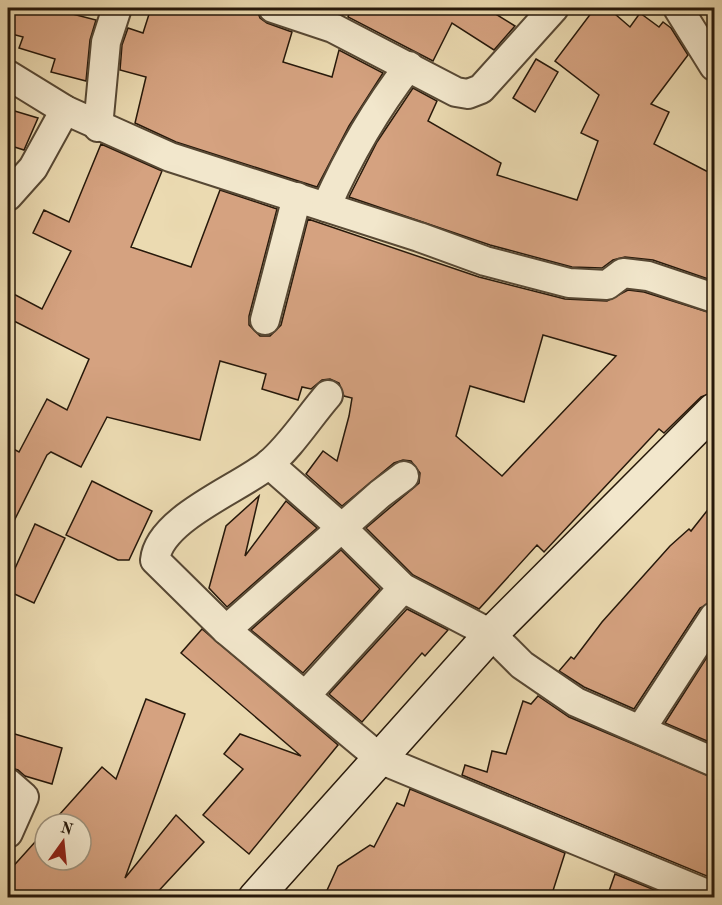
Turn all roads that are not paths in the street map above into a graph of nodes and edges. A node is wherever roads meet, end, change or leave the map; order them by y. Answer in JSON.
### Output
{"nodes":[{"id":1,"x":117,"y":8,"type":"edge"},
{"id":2,"x":554,"y":8,"type":"edge"},
{"id":3,"x":678,"y":8,"type":"edge"},
{"id":4,"x":290,"y":10,"type":"edge"},
{"id":5,"x":409,"y":66,"type":"junction"},
{"id":6,"x":714,"y":66,"type":"edge"},
{"id":7,"x":8,"y":75,"type":"edge"},
{"id":8,"x":65,"y":110,"type":"junction"},
{"id":9,"x":98,"y":127,"type":"junction"},
{"id":10,"x":8,"y":196,"type":"edge"},
{"id":11,"x":297,"y":197,"type":"junction"},
{"id":12,"x":326,"y":207,"type":"junction"},
{"id":13,"x":714,"y":298,"type":"edge"},
{"id":14,"x":265,"y":320,"type":"dead end"},
{"id":15,"x":327,"y":395,"type":"dead end"},
{"id":16,"x":714,"y":410,"type":"edge"},
{"id":17,"x":269,"y":464,"type":"junction"},
{"id":18,"x":404,"y":476,"type":"dead end"},
{"id":19,"x":343,"y":529,"type":"junction"},
{"id":20,"x":404,"y":588,"type":"junction"},
{"id":21,"x":714,"y":617,"type":"edge"},
{"id":22,"x":226,"y":630,"type":"junction"},
{"id":23,"x":491,"y":634,"type":"junction"},
{"id":24,"x":305,"y":696,"type":"junction"},
{"id":25,"x":641,"y":729,"type":"junction"},
{"id":26,"x":382,"y":760,"type":"junction"},
{"id":27,"x":714,"y":762,"type":"edge"},
{"id":28,"x":8,"y":783,"type":"edge"},
{"id":29,"x":8,"y":833,"type":"edge"},
{"id":30,"x":700,"y":895,"type":"edge"},
{"id":31,"x":255,"y":897,"type":"edge"}],
"edges":[{"from":1,"to":9,"type":"street"},
{"from":2,"to":5,"type":"street"},
{"from":3,"to":6,"type":"street"},
{"from":4,"to":5,"type":"street"},
{"from":5,"to":12,"type":"street"},
{"from":7,"to":8,"type":"street"},
{"from":8,"to":9,"type":"street"},
{"from":8,"to":10,"type":"street"},
{"from":9,"to":11,"type":"street"},
{"from":11,"to":12,"type":"street"},
{"from":11,"to":14,"type":"street"},
{"from":12,"to":13,"type":"street"},
{"from":15,"to":17,"type":"street"},
{"from":16,"to":23,"type":"main road"},
{"from":17,"to":19,"type":"street"},
{"from":17,"to":22,"type":"street"},
{"from":18,"to":19,"type":"street"},
{"from":19,"to":20,"type":"street"},
{"from":19,"to":22,"type":"street"},
{"from":20,"to":23,"type":"street"},
{"from":20,"to":24,"type":"street"},
{"from":21,"to":25,"type":"street"},
{"from":22,"to":24,"type":"street"},
{"from":23,"to":25,"type":"street"},
{"from":23,"to":26,"type":"main road"},
{"from":24,"to":26,"type":"street"},
{"from":25,"to":27,"type":"street"},
{"from":26,"to":30,"type":"street"},
{"from":26,"to":31,"type":"main road"},
{"from":28,"to":29,"type":"street"}]}
